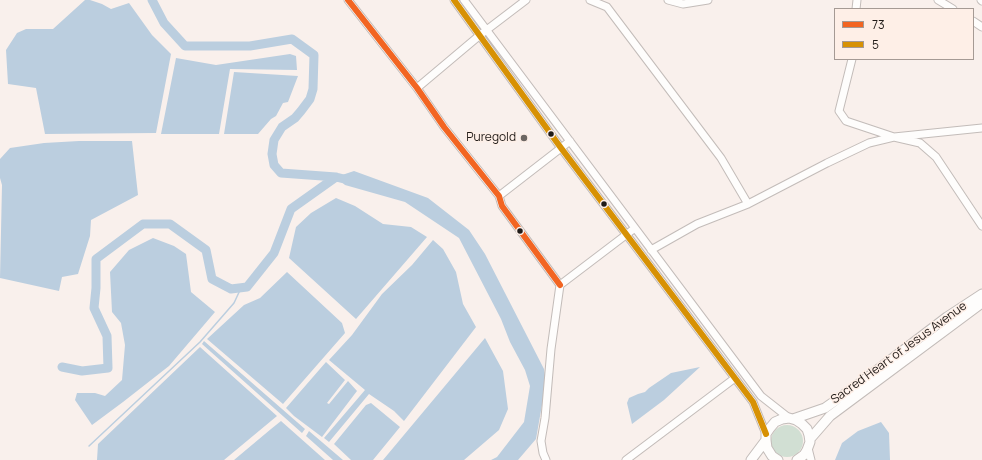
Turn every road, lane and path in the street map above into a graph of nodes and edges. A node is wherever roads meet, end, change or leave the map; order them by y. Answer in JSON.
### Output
{"nodes":[{"id":1,"x":348,"y":0,"type":"edge"},
{"id":2,"x":454,"y":0,"type":"edge"},
{"id":3,"x":464,"y":0,"type":"edge"},
{"id":4,"x":526,"y":0,"type":"edge"},
{"id":5,"x":590,"y":0,"type":"edge"},
{"id":6,"x":668,"y":0,"type":"edge"},
{"id":7,"x":708,"y":0,"type":"edge"},
{"id":8,"x":938,"y":0,"type":"edge"},
{"id":9,"x":951,"y":8,"type":"edge"},
{"id":10,"x":487,"y":30,"type":"junction"},
{"id":11,"x":480,"y":35,"type":"junction"},
{"id":12,"x":852,"y":60,"type":"edge"},
{"id":13,"x":417,"y":88,"type":"junction"},
{"id":14,"x":982,"y":128,"type":"edge"},
{"id":15,"x":894,"y":137,"type":"junction"},
{"id":16,"x":570,"y":141,"type":"junction"},
{"id":17,"x":561,"y":148,"type":"junction"},
{"id":18,"x":499,"y":196,"type":"junction"},
{"id":19,"x":748,"y":204,"type":"junction"},
{"id":20,"x":982,"y":226,"type":"edge"},
{"id":21,"x":635,"y":228,"type":"junction"},
{"id":22,"x":626,"y":235,"type":"junction"},
{"id":23,"x":651,"y":250,"type":"junction"},
{"id":24,"x":560,"y":285,"type":"junction"},
{"id":25,"x":982,"y":294,"type":"edge"},
{"id":26,"x":982,"y":303,"type":"edge"},
{"id":27,"x":735,"y":378,"type":"junction"},
{"id":28,"x":791,"y":419,"type":"junction"},
{"id":29,"x":766,"y":437,"type":"junction"},
{"id":30,"x":809,"y":443,"type":"junction"},
{"id":31,"x":546,"y":460,"type":"edge"},
{"id":32,"x":626,"y":460,"type":"edge"},
{"id":33,"x":751,"y":460,"type":"edge"},
{"id":34,"x":778,"y":460,"type":"edge"},
{"id":35,"x":797,"y":460,"type":"edge"},
{"id":36,"x":811,"y":460,"type":"edge"}],
"edges":[{"from":1,"to":13,"type":"street"},
{"from":2,"to":11,"type":"street"},
{"from":3,"to":10,"type":"street"},
{"from":4,"to":10,"type":"street"},
{"from":5,"to":19,"type":"street"},
{"from":6,"to":7,"type":"street"},
{"from":8,"to":9,"type":"street"},
{"from":10,"to":11,"type":"street"},
{"from":10,"to":16,"type":"street"},
{"from":11,"to":13,"type":"street"},
{"from":11,"to":17,"type":"street"},
{"from":12,"to":15,"type":"street"},
{"from":13,"to":18,"type":"street"},
{"from":14,"to":15,"type":"street"},
{"from":15,"to":19,"type":"street"},
{"from":15,"to":20,"type":"street"},
{"from":16,"to":17,"type":"street"},
{"from":16,"to":21,"type":"street"},
{"from":17,"to":18,"type":"street"},
{"from":17,"to":22,"type":"street"},
{"from":18,"to":24,"type":"street"},
{"from":19,"to":23,"type":"street"},
{"from":21,"to":22,"type":"street"},
{"from":21,"to":23,"type":"street"},
{"from":22,"to":24,"type":"street"},
{"from":22,"to":27,"type":"street"},
{"from":23,"to":28,"type":"street"},
{"from":24,"to":31,"type":"street"},
{"from":25,"to":28,"type":"main road","name":"Sacred Heart of Jesus Avenue"},
{"from":26,"to":30,"type":"main road","name":"Sacred Heart of Jesus Avenue"},
{"from":27,"to":29,"type":"street"},
{"from":27,"to":32,"type":"street"},
{"from":28,"to":29,"type":"main road","name":"Sacred Heart of Jesus Avenue"},
{"from":28,"to":30,"type":"main road"},
{"from":29,"to":33,"type":"main road"},
{"from":29,"to":34,"type":"main road"},
{"from":30,"to":35,"type":"main road","name":"Sacred Heart of Jesus Avenue"},
{"from":30,"to":36,"type":"street"}]}
